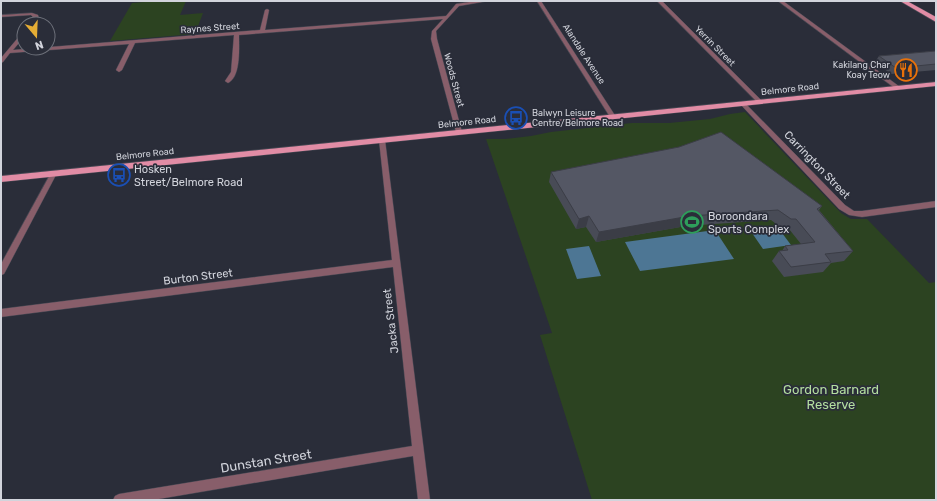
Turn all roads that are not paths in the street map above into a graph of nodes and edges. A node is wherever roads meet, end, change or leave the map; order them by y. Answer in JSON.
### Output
{"nodes":[{"id":1,"x":486,"y":1,"type":"edge"},
{"id":2,"x":539,"y":1,"type":"edge"},
{"id":3,"x":659,"y":1,"type":"edge"},
{"id":4,"x":780,"y":1,"type":"edge"},
{"id":5,"x":903,"y":1,"type":"edge"},
{"id":6,"x":266,"y":10,"type":"dead end"},
{"id":7,"x":1,"y":16,"type":"edge"},
{"id":8,"x":36,"y":16,"type":"edge"},
{"id":9,"x":446,"y":17,"type":"junction"},
{"id":10,"x":936,"y":20,"type":"edge"},
{"id":11,"x":413,"y":21,"type":"junction"},
{"id":12,"x":434,"y":31,"type":"junction"},
{"id":13,"x":262,"y":32,"type":"junction"},
{"id":14,"x":237,"y":34,"type":"junction"},
{"id":15,"x":133,"y":42,"type":"junction"},
{"id":16,"x":16,"y":44,"type":"edge"},
{"id":17,"x":9,"y":52,"type":"junction"},
{"id":18,"x":1,"y":61,"type":"edge"},
{"id":19,"x":119,"y":70,"type":"dead end"},
{"id":20,"x":228,"y":82,"type":"dead end"},
{"id":21,"x":936,"y":84,"type":"edge"},
{"id":22,"x":898,"y":88,"type":"junction"},
{"id":23,"x":760,"y":102,"type":"junction"},
{"id":24,"x":743,"y":104,"type":"junction"},
{"id":25,"x":613,"y":117,"type":"junction"},
{"id":26,"x":459,"y":132,"type":"junction"},
{"id":27,"x":382,"y":140,"type":"junction"},
{"id":28,"x":54,"y":173,"type":"junction"},
{"id":29,"x":1,"y":179,"type":"edge"},
{"id":30,"x":936,"y":204,"type":"edge"},
{"id":31,"x":397,"y":263,"type":"junction"},
{"id":32,"x":1,"y":272,"type":"edge"},
{"id":33,"x":1,"y":313,"type":"edge"},
{"id":34,"x":418,"y":450,"type":"junction"},
{"id":35,"x":119,"y":500,"type":"edge"},
{"id":36,"x":424,"y":500,"type":"edge"}],
"edges":[{"from":1,"to":9,"type":"street"},
{"from":2,"to":25,"type":"street","name":"Alandale Avenue"},
{"from":3,"to":23,"type":"street","name":"Yerrin Street"},
{"from":4,"to":22,"type":"street"},
{"from":5,"to":10,"type":"main road"},
{"from":6,"to":13,"type":"street"},
{"from":7,"to":8,"type":"street"},
{"from":9,"to":11,"type":"street","name":"Raynes Street"},
{"from":9,"to":12,"type":"street"},
{"from":11,"to":12,"type":"street","name":"Raynes Street"},
{"from":11,"to":13,"type":"street","name":"Raynes Street"},
{"from":12,"to":26,"type":"street","name":"Woods Street"},
{"from":13,"to":14,"type":"street","name":"Raynes Street"},
{"from":14,"to":15,"type":"street","name":"Raynes Street"},
{"from":14,"to":20,"type":"street"},
{"from":15,"to":17,"type":"street","name":"Raynes Street"},
{"from":15,"to":19,"type":"street"},
{"from":16,"to":17,"type":"street"},
{"from":17,"to":18,"type":"street"},
{"from":21,"to":22,"type":"main road","name":"Belmore Road"},
{"from":22,"to":23,"type":"main road","name":"Belmore Road"},
{"from":23,"to":24,"type":"main road","name":"Belmore Road"},
{"from":24,"to":25,"type":"main road","name":"Belmore Road"},
{"from":24,"to":30,"type":"street","name":"Carrington Street"},
{"from":25,"to":26,"type":"main road","name":"Belmore Road"},
{"from":26,"to":27,"type":"main road","name":"Belmore Road"},
{"from":27,"to":28,"type":"main road","name":"Belmore Road"},
{"from":27,"to":31,"type":"street","name":"Jacka Street"},
{"from":28,"to":29,"type":"main road","name":"Belmore Road"},
{"from":28,"to":32,"type":"street"},
{"from":31,"to":33,"type":"street","name":"Burton Street"},
{"from":31,"to":34,"type":"street","name":"Jacka Street"},
{"from":34,"to":35,"type":"street","name":"Dunstan Street"},
{"from":34,"to":36,"type":"street","name":"Jacka Street"}]}
